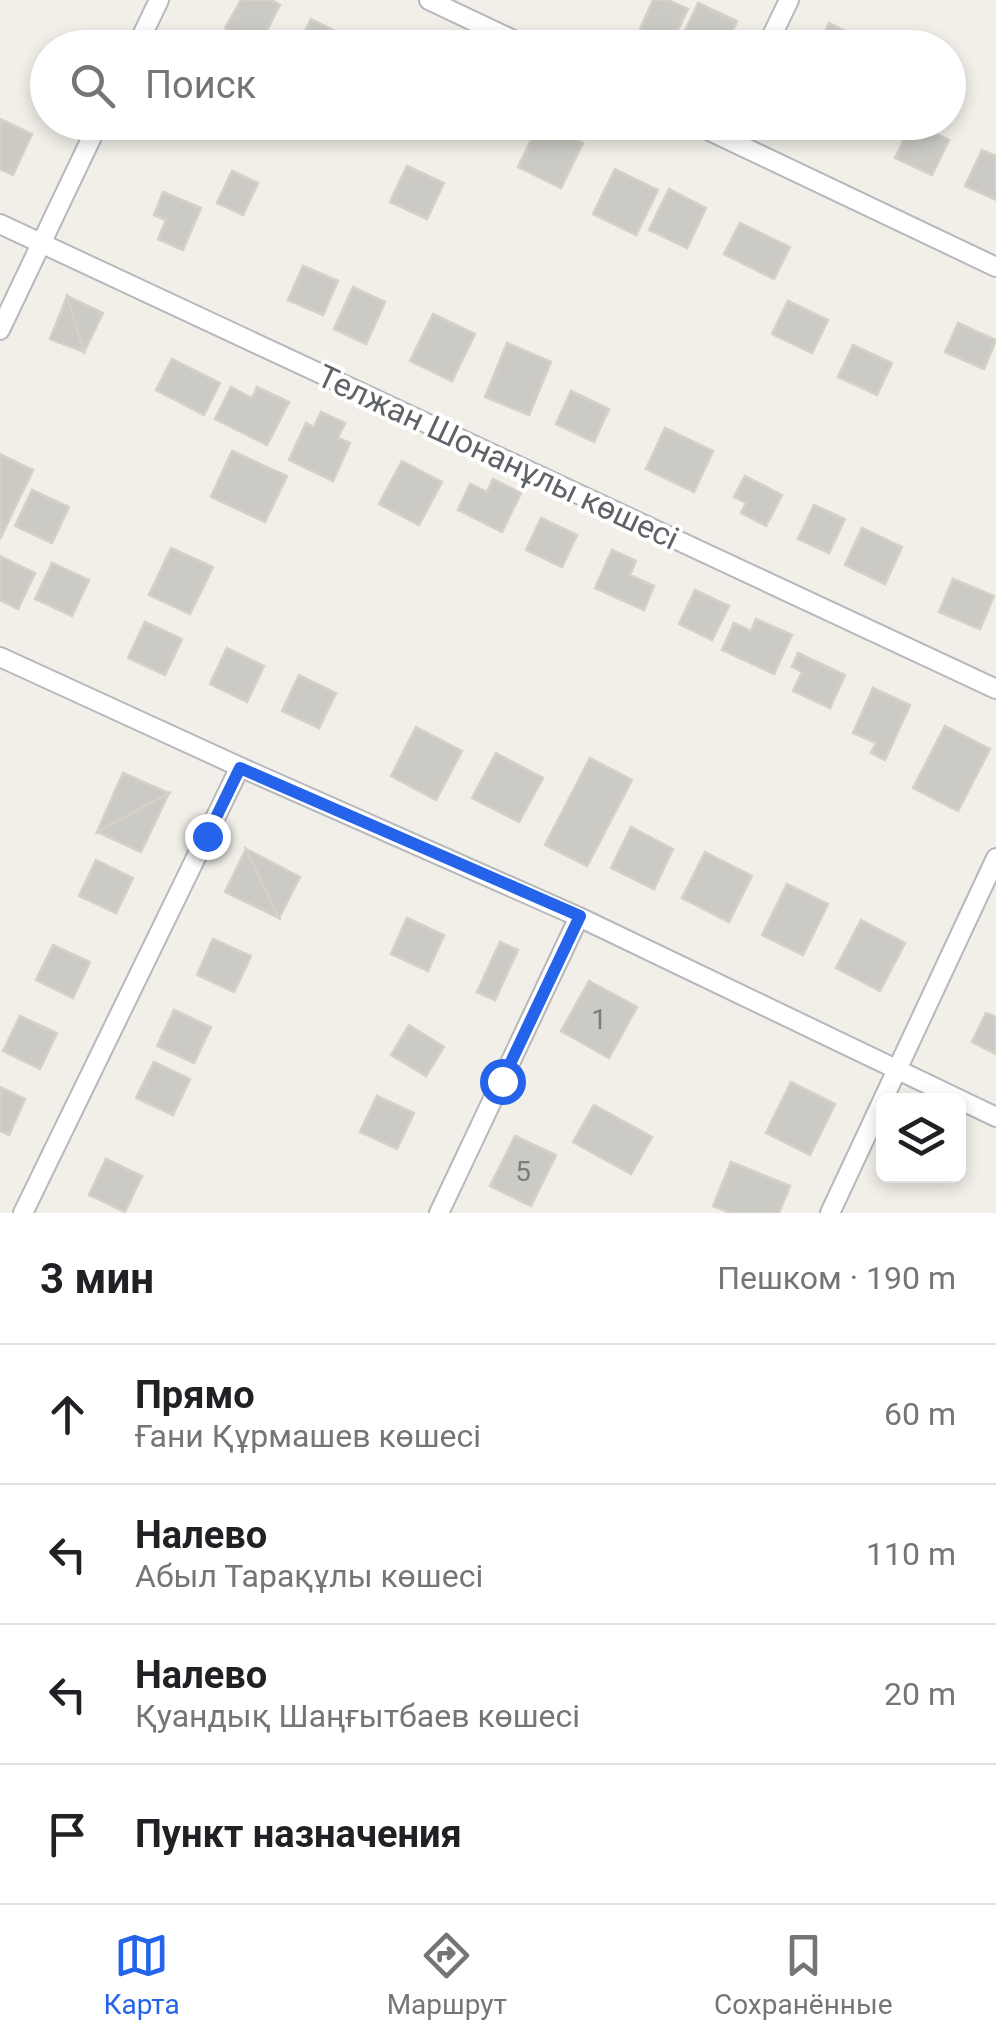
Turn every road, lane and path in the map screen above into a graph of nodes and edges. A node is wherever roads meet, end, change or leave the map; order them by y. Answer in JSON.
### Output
{"nodes":[{"id":1,"x":160,"y":0,"type":"edge"},
{"id":2,"x":429,"y":0,"type":"edge"},
{"id":3,"x":789,"y":0,"type":"edge"},
{"id":4,"x":145,"y":30,"type":"edge"},
{"id":5,"x":492,"y":30,"type":"edge"},
{"id":6,"x":775,"y":30,"type":"edge"},
{"id":7,"x":90,"y":140,"type":"edge"},
{"id":8,"x":746,"y":140,"type":"edge"},
{"id":9,"x":0,"y":224,"type":"edge"},
{"id":10,"x":40,"y":243,"type":"junction"},
{"id":11,"x":996,"y":266,"type":"edge"},
{"id":12,"x":0,"y":330,"type":"edge"},
{"id":13,"x":0,"y":657,"type":"edge"},
{"id":14,"x":996,"y":689,"type":"edge"},
{"id":15,"x":240,"y":768,"type":"junction"},
{"id":16,"x":996,"y":858,"type":"edge"},
{"id":17,"x":580,"y":916,"type":"junction"},
{"id":18,"x":896,"y":1070,"type":"junction"},
{"id":19,"x":996,"y":1116,"type":"edge"},
{"id":20,"x":23,"y":1213,"type":"edge"},
{"id":21,"x":440,"y":1213,"type":"edge"},
{"id":22,"x":830,"y":1213,"type":"edge"}],
"edges":[{"from":1,"to":4,"type":"street"},
{"from":2,"to":5,"type":"street"},
{"from":3,"to":6,"type":"street"},
{"from":7,"to":10,"type":"street"},
{"from":8,"to":11,"type":"street"},
{"from":9,"to":10,"type":"street","name":"Телжан Шонанұлы көшесі"},
{"from":10,"to":12,"type":"street"},
{"from":10,"to":14,"type":"street","name":"Телжан Шонанұлы көшесі"},
{"from":13,"to":15,"type":"street"},
{"from":15,"to":17,"type":"street"},
{"from":15,"to":20,"type":"street"},
{"from":16,"to":18,"type":"street"},
{"from":17,"to":18,"type":"street"},
{"from":17,"to":21,"type":"street"},
{"from":18,"to":19,"type":"street"},
{"from":18,"to":22,"type":"street"}]}
